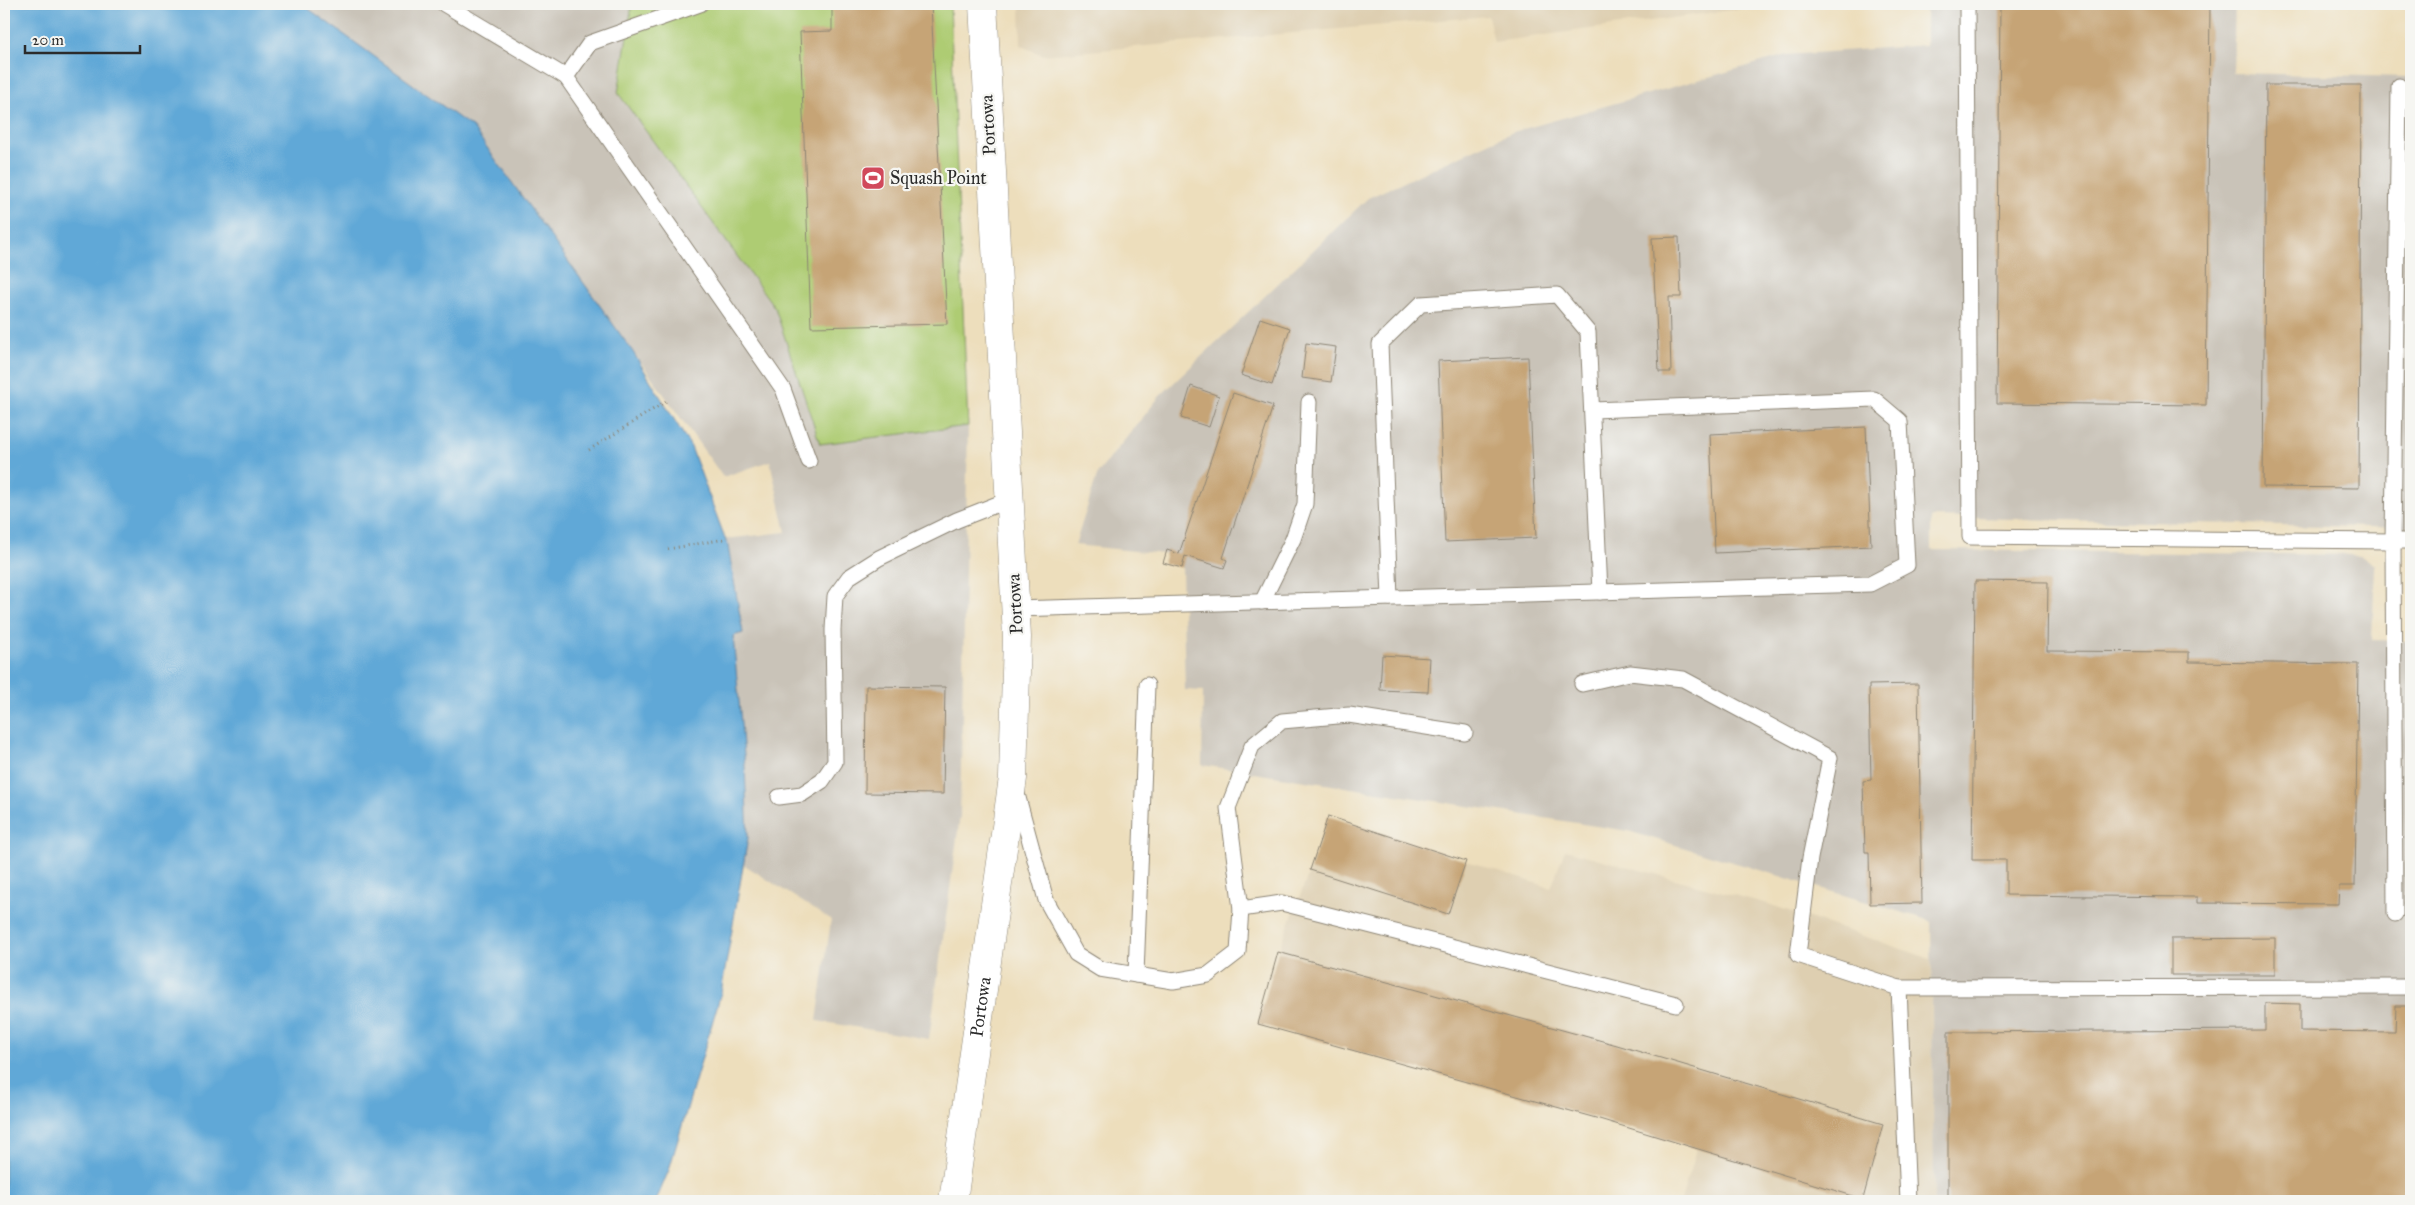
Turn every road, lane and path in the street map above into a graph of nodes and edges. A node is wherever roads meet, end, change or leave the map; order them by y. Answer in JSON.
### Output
{"nodes":[{"id":1,"x":444,"y":4,"type":"edge"},
{"id":2,"x":700,"y":4,"type":"edge"},
{"id":3,"x":983,"y":4,"type":"edge"},
{"id":4,"x":1966,"y":4,"type":"edge"},
{"id":5,"x":566,"y":77,"type":"junction"},
{"id":6,"x":2399,"y":86,"type":"dead end"},
{"id":7,"x":668,"y":400,"type":"dead end"},
{"id":8,"x":1310,"y":402,"type":"dead end"},
{"id":9,"x":1593,"y":410,"type":"junction"},
{"id":10,"x":589,"y":450,"type":"dead end"},
{"id":11,"x":809,"y":461,"type":"dead end"},
{"id":12,"x":1008,"y":500,"type":"junction"},
{"id":13,"x":725,"y":539,"type":"dead end"},
{"id":14,"x":2394,"y":541,"type":"junction"},
{"id":15,"x":2411,"y":541,"type":"edge"},
{"id":16,"x":668,"y":549,"type":"dead end"},
{"id":17,"x":1600,"y":592,"type":"junction"},
{"id":18,"x":1390,"y":598,"type":"junction"},
{"id":19,"x":1262,"y":602,"type":"junction"},
{"id":20,"x":1015,"y":609,"type":"junction"},
{"id":21,"x":1582,"y":684,"type":"dead end"},
{"id":22,"x":1147,"y":685,"type":"dead end"},
{"id":23,"x":1465,"y":733,"type":"dead end"},
{"id":24,"x":1013,"y":778,"type":"junction"},
{"id":25,"x":779,"y":797,"type":"dead end"},
{"id":26,"x":1241,"y":909,"type":"junction"},
{"id":27,"x":2395,"y":914,"type":"dead end"},
{"id":28,"x":1136,"y":975,"type":"junction"},
{"id":29,"x":2411,"y":987,"type":"edge"},
{"id":30,"x":1899,"y":988,"type":"junction"},
{"id":31,"x":1676,"y":1004,"type":"dead end"},
{"id":32,"x":792,"y":1201,"type":"edge"},
{"id":33,"x":941,"y":1201,"type":"edge"},
{"id":34,"x":1908,"y":1201,"type":"edge"}],
"edges":[{"from":1,"to":5,"type":"lane"},
{"from":2,"to":5,"type":"lane"},
{"from":3,"to":12,"type":"street","name":"Portowa"},
{"from":4,"to":14,"type":"lane"},
{"from":5,"to":11,"type":"lane"},
{"from":6,"to":14,"type":"lane"},
{"from":7,"to":10,"type":"path"},
{"from":8,"to":19,"type":"lane"},
{"from":9,"to":17,"type":"lane"},
{"from":9,"to":17,"type":"lane"},
{"from":9,"to":18,"type":"lane"},
{"from":12,"to":20,"type":"street","name":"Portowa"},
{"from":12,"to":25,"type":"lane"},
{"from":13,"to":16,"type":"path"},
{"from":14,"to":15,"type":"lane"},
{"from":14,"to":27,"type":"lane"},
{"from":17,"to":18,"type":"lane"},
{"from":18,"to":19,"type":"lane"},
{"from":19,"to":20,"type":"lane"},
{"from":20,"to":24,"type":"street","name":"Portowa"},
{"from":21,"to":30,"type":"lane"},
{"from":22,"to":28,"type":"lane"},
{"from":23,"to":26,"type":"lane"},
{"from":24,"to":28,"type":"lane"},
{"from":24,"to":33,"type":"street","name":"Portowa"},
{"from":26,"to":28,"type":"lane"},
{"from":26,"to":31,"type":"lane"},
{"from":29,"to":30,"type":"lane"},
{"from":30,"to":34,"type":"lane"},
{"from":32,"to":33,"type":"path"}]}
